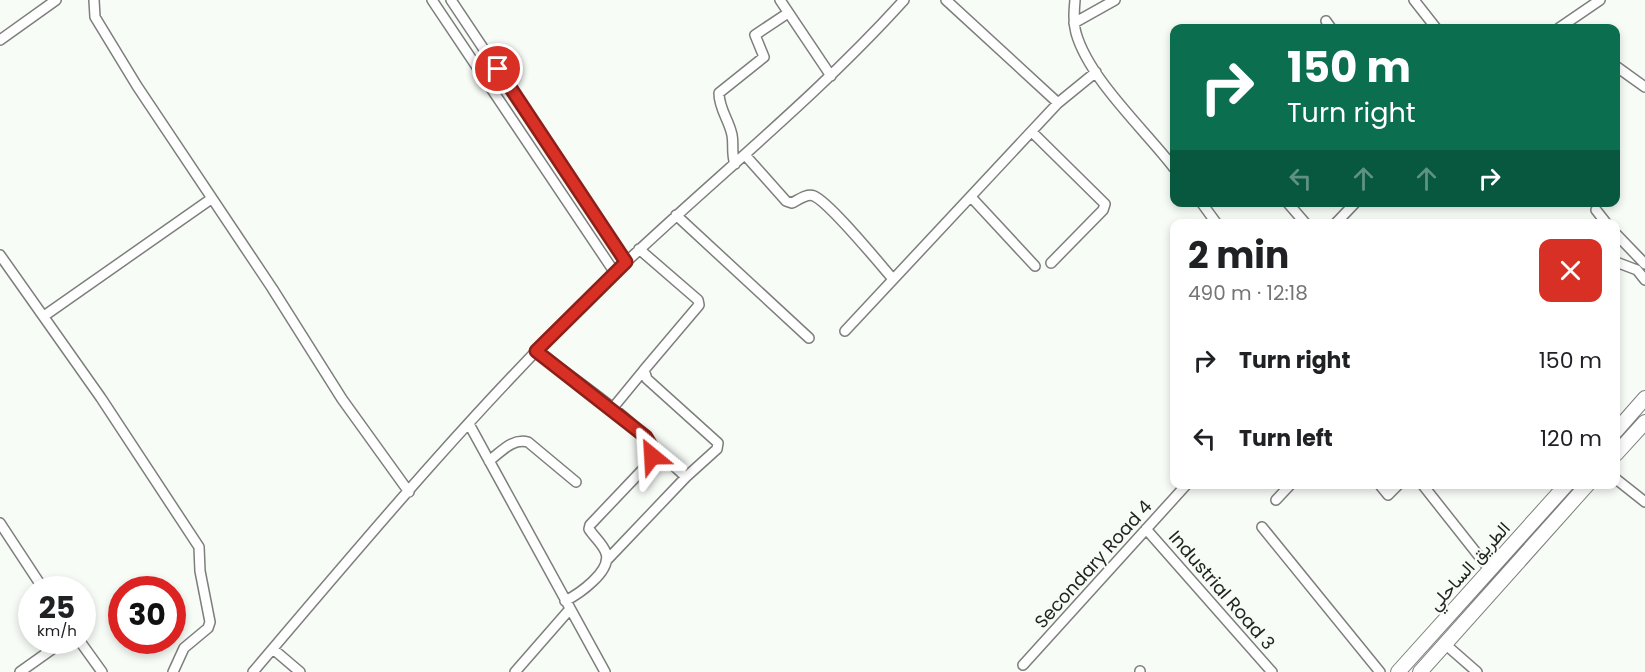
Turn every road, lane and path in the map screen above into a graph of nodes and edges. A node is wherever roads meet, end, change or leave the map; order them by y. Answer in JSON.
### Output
{"nodes":[{"id":1,"x":56,"y":0,"type":"edge"},
{"id":2,"x":93,"y":0,"type":"edge"},
{"id":3,"x":432,"y":0,"type":"edge"},
{"id":4,"x":451,"y":0,"type":"edge"},
{"id":5,"x":780,"y":0,"type":"edge"},
{"id":6,"x":904,"y":0,"type":"edge"},
{"id":7,"x":946,"y":0,"type":"edge"},
{"id":8,"x":1075,"y":0,"type":"edge"},
{"id":9,"x":1115,"y":0,"type":"edge"},
{"id":10,"x":1414,"y":0,"type":"edge"},
{"id":11,"x":1600,"y":0,"type":"edge"},
{"id":12,"x":788,"y":13,"type":"junction"},
{"id":13,"x":1074,"y":22,"type":"junction"},
{"id":14,"x":1433,"y":24,"type":"edge"},
{"id":15,"x":1565,"y":24,"type":"edge"},
{"id":16,"x":0,"y":40,"type":"edge"},
{"id":17,"x":1620,"y":69,"type":"edge"},
{"id":18,"x":1096,"y":72,"type":"junction"},
{"id":19,"x":831,"y":76,"type":"junction"},
{"id":20,"x":1645,"y":87,"type":"edge"},
{"id":21,"x":1058,"y":103,"type":"junction"},
{"id":22,"x":1032,"y":132,"type":"junction"},
{"id":23,"x":745,"y":155,"type":"junction"},
{"id":24,"x":1170,"y":158,"type":"edge"},
{"id":25,"x":735,"y":164,"type":"junction"},
{"id":26,"x":971,"y":197,"type":"junction"},
{"id":27,"x":211,"y":199,"type":"junction"},
{"id":28,"x":1291,"y":207,"type":"edge"},
{"id":29,"x":1351,"y":207,"type":"edge"},
{"id":30,"x":1596,"y":210,"type":"dead end"},
{"id":31,"x":676,"y":215,"type":"junction"},
{"id":32,"x":1302,"y":219,"type":"edge"},
{"id":33,"x":1340,"y":219,"type":"edge"},
{"id":34,"x":1603,"y":219,"type":"edge"},
{"id":35,"x":1620,"y":238,"type":"edge"},
{"id":36,"x":639,"y":249,"type":"junction"},
{"id":37,"x":0,"y":255,"type":"edge"},
{"id":38,"x":626,"y":262,"type":"junction"},
{"id":39,"x":1051,"y":263,"type":"dead end"},
{"id":40,"x":1620,"y":264,"type":"edge"},
{"id":41,"x":1645,"y":264,"type":"edge"},
{"id":42,"x":1035,"y":266,"type":"dead end"},
{"id":43,"x":615,"y":273,"type":"junction"},
{"id":44,"x":893,"y":279,"type":"junction"},
{"id":45,"x":1645,"y":280,"type":"edge"},
{"id":46,"x":44,"y":316,"type":"junction"},
{"id":47,"x":845,"y":331,"type":"dead end"},
{"id":48,"x":809,"y":338,"type":"dead end"},
{"id":49,"x":536,"y":351,"type":"junction"},
{"id":50,"x":644,"y":370,"type":"junction"},
{"id":51,"x":1645,"y":398,"type":"edge"},
{"id":52,"x":612,"y":409,"type":"junction"},
{"id":53,"x":1645,"y":422,"type":"edge"},
{"id":54,"x":470,"y":424,"type":"junction"},
{"id":55,"x":1620,"y":426,"type":"edge"},
{"id":56,"x":652,"y":447,"type":"junction"},
{"id":57,"x":1620,"y":450,"type":"edge"},
{"id":58,"x":489,"y":461,"type":"junction"},
{"id":59,"x":686,"y":477,"type":"junction"},
{"id":60,"x":576,"y":482,"type":"dead end"},
{"id":61,"x":1620,"y":482,"type":"edge"},
{"id":62,"x":1182,"y":489,"type":"edge"},
{"id":63,"x":1286,"y":489,"type":"edge"},
{"id":64,"x":1383,"y":489,"type":"edge"},
{"id":65,"x":1394,"y":489,"type":"edge"},
{"id":66,"x":1426,"y":489,"type":"edge"},
{"id":67,"x":1563,"y":489,"type":"edge"},
{"id":68,"x":1584,"y":489,"type":"edge"},
{"id":69,"x":409,"y":492,"type":"junction"},
{"id":70,"x":1276,"y":500,"type":"dead end"},
{"id":71,"x":1645,"y":502,"type":"edge"},
{"id":72,"x":0,"y":523,"type":"edge"},
{"id":73,"x":1262,"y":527,"type":"dead end"},
{"id":74,"x":1146,"y":529,"type":"junction"},
{"id":75,"x":606,"y":561,"type":"junction"},
{"id":76,"x":1490,"y":570,"type":"junction"},
{"id":77,"x":35,"y":576,"type":"edge"},
{"id":78,"x":568,"y":605,"type":"junction"},
{"id":79,"x":1445,"y":644,"type":"junction"},
{"id":80,"x":273,"y":649,"type":"junction"},
{"id":81,"x":45,"y":654,"type":"edge"},
{"id":82,"x":89,"y":654,"type":"edge"},
{"id":83,"x":1023,"y":665,"type":"dead end"},
{"id":84,"x":20,"y":672,"type":"edge"},
{"id":85,"x":102,"y":672,"type":"edge"},
{"id":86,"x":173,"y":672,"type":"edge"},
{"id":87,"x":253,"y":672,"type":"edge"},
{"id":88,"x":300,"y":672,"type":"edge"},
{"id":89,"x":515,"y":672,"type":"edge"},
{"id":90,"x":605,"y":672,"type":"edge"},
{"id":91,"x":1272,"y":672,"type":"edge"},
{"id":92,"x":1380,"y":672,"type":"edge"},
{"id":93,"x":1398,"y":672,"type":"edge"},
{"id":94,"x":1420,"y":672,"type":"edge"},
{"id":95,"x":1477,"y":672,"type":"edge"}],
"edges":[{"from":1,"to":16,"type":"street"},
{"from":2,"to":27,"type":"street"},
{"from":3,"to":43,"type":"street"},
{"from":4,"to":38,"type":"street"},
{"from":5,"to":12,"type":"street"},
{"from":6,"to":19,"type":"street"},
{"from":7,"to":21,"type":"street"},
{"from":8,"to":13,"type":"street"},
{"from":9,"to":13,"type":"street"},
{"from":10,"to":14,"type":"street"},
{"from":11,"to":15,"type":"street"},
{"from":12,"to":19,"type":"street"},
{"from":12,"to":25,"type":"street"},
{"from":13,"to":18,"type":"street"},
{"from":17,"to":20,"type":"street"},
{"from":18,"to":21,"type":"street"},
{"from":18,"to":24,"type":"street"},
{"from":19,"to":23,"type":"street"},
{"from":21,"to":22,"type":"street"},
{"from":22,"to":26,"type":"street"},
{"from":22,"to":39,"type":"street"},
{"from":23,"to":25,"type":"street"},
{"from":23,"to":44,"type":"street"},
{"from":25,"to":31,"type":"street"},
{"from":26,"to":42,"type":"street"},
{"from":26,"to":44,"type":"street"},
{"from":27,"to":46,"type":"street"},
{"from":27,"to":69,"type":"street"},
{"from":28,"to":32,"type":"street"},
{"from":29,"to":33,"type":"street"},
{"from":30,"to":34,"type":"street"},
{"from":31,"to":36,"type":"street"},
{"from":31,"to":48,"type":"street"},
{"from":35,"to":41,"type":"street"},
{"from":36,"to":38,"type":"street"},
{"from":36,"to":50,"type":"street"},
{"from":37,"to":46,"type":"street"},
{"from":38,"to":43,"type":"street"},
{"from":40,"to":45,"type":"street"},
{"from":43,"to":49,"type":"street"},
{"from":44,"to":47,"type":"street"},
{"from":46,"to":86,"type":"street"},
{"from":49,"to":52,"type":"street"},
{"from":49,"to":54,"type":"street"},
{"from":50,"to":52,"type":"street"},
{"from":50,"to":59,"type":"street"},
{"from":51,"to":55,"type":"highway"},
{"from":52,"to":56,"type":"street"},
{"from":53,"to":57,"type":"highway"},
{"from":54,"to":58,"type":"street"},
{"from":54,"to":69,"type":"street"},
{"from":56,"to":59,"type":"street"},
{"from":56,"to":75,"type":"street"},
{"from":58,"to":60,"type":"street"},
{"from":58,"to":78,"type":"street"},
{"from":59,"to":75,"type":"street"},
{"from":61,"to":71,"type":"street"},
{"from":62,"to":74,"type":"street","name":"Secondary Road 4"},
{"from":63,"to":70,"type":"street"},
{"from":64,"to":65,"type":"street"},
{"from":66,"to":76,"type":"street"},
{"from":67,"to":76,"type":"highway","name":"الطريق الساحلي"},
{"from":68,"to":79,"type":"highway","name":"الطريق الساحلي"},
{"from":69,"to":80,"type":"street"},
{"from":72,"to":77,"type":"street"},
{"from":73,"to":92,"type":"street"},
{"from":74,"to":83,"type":"street","name":"Secondary Road 4"},
{"from":74,"to":91,"type":"street","name":"Industrial Road 3"},
{"from":75,"to":78,"type":"street"},
{"from":76,"to":93,"type":"highway","name":"الطريق الساحلي"},
{"from":78,"to":89,"type":"street"},
{"from":78,"to":90,"type":"street"},
{"from":79,"to":94,"type":"highway","name":"الطريق الساحلي"},
{"from":79,"to":95,"type":"street"},
{"from":80,"to":87,"type":"street"},
{"from":80,"to":88,"type":"street"},
{"from":81,"to":84,"type":"street"},
{"from":82,"to":85,"type":"street"}]}
